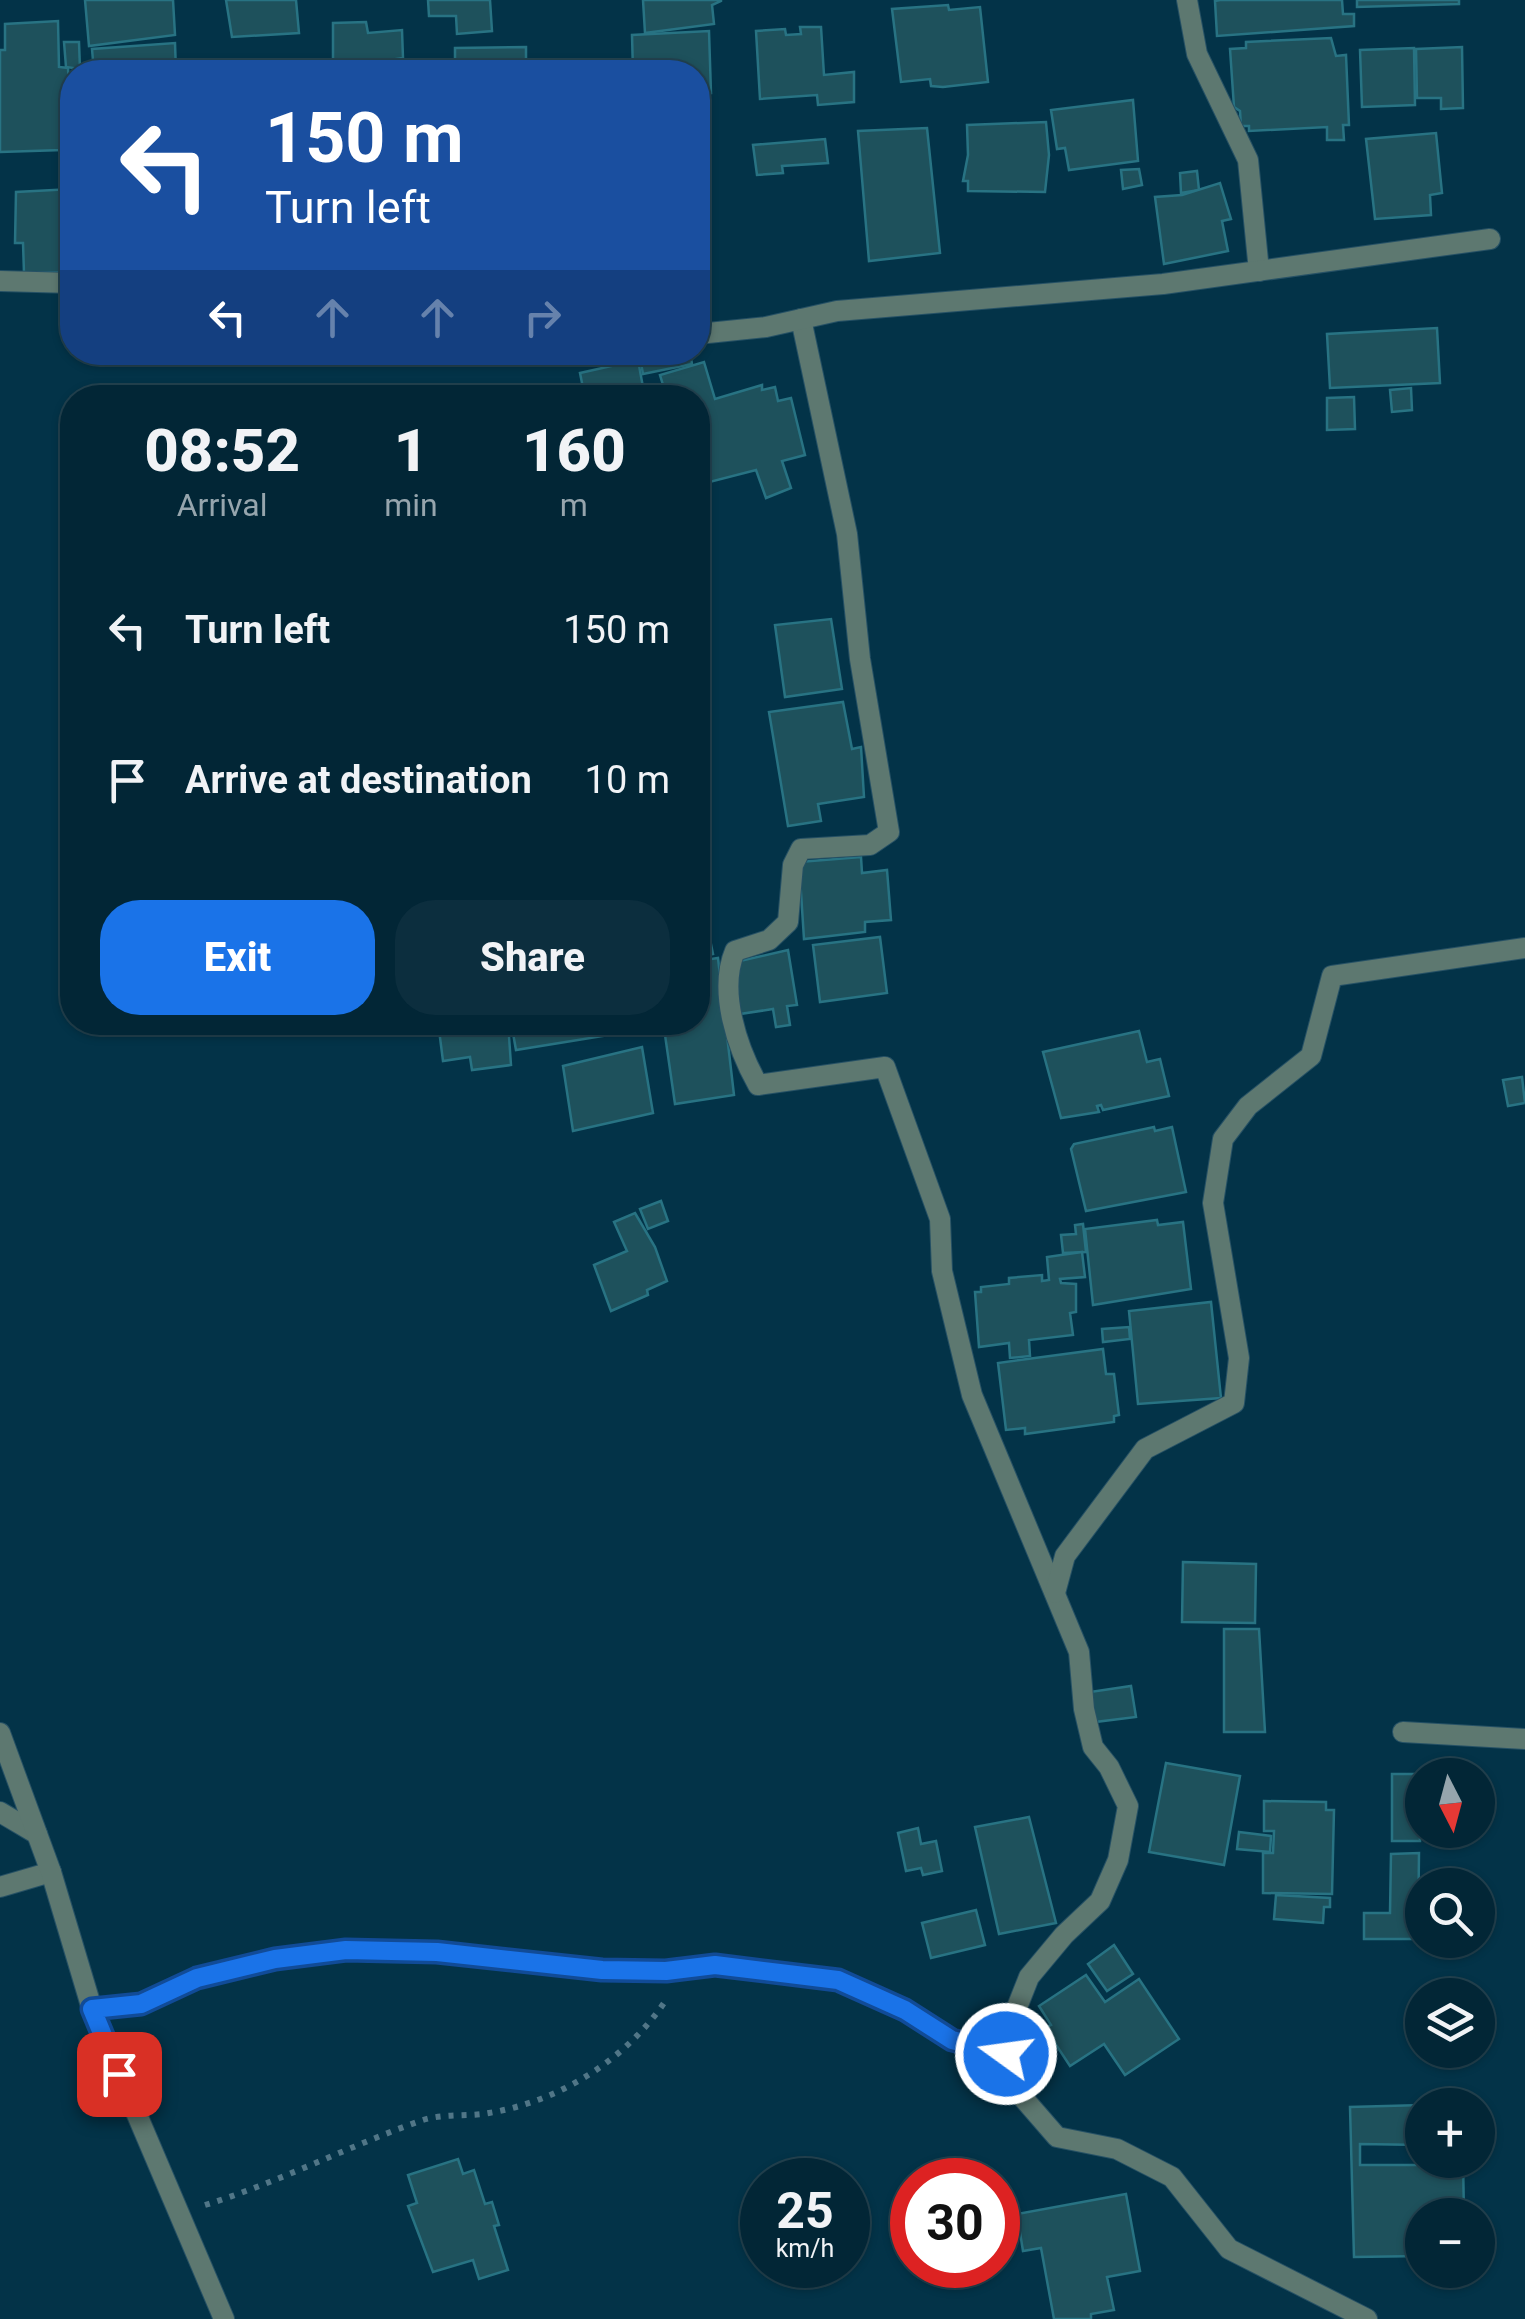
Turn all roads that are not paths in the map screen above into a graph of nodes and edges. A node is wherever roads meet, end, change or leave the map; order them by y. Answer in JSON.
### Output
{"nodes":[{"id":1,"x":1187,"y":0,"type":"edge"},
{"id":2,"x":1490,"y":239,"type":"dead end"},
{"id":3,"x":1258,"y":271,"type":"junction"},
{"id":4,"x":0,"y":281,"type":"edge"},
{"id":5,"x":60,"y":283,"type":"edge"},
{"id":6,"x":802,"y":319,"type":"junction"},
{"id":7,"x":710,"y":332,"type":"edge"},
{"id":8,"x":1525,"y":948,"type":"edge"},
{"id":9,"x":1055,"y":1593,"type":"junction"},
{"id":10,"x":1403,"y":1732,"type":"dead end"},
{"id":11,"x":0,"y":1733,"type":"edge"},
{"id":12,"x":1525,"y":1739,"type":"edge"},
{"id":13,"x":0,"y":1812,"type":"edge"},
{"id":14,"x":37,"y":1834,"type":"junction"},
{"id":15,"x":51,"y":1872,"type":"junction"},
{"id":16,"x":0,"y":1886,"type":"edge"},
{"id":17,"x":92,"y":2009,"type":"junction"},
{"id":18,"x":1006,"y":2054,"type":"junction"},
{"id":19,"x":224,"y":2319,"type":"edge"},
{"id":20,"x":1366,"y":2319,"type":"edge"}],
"edges":[{"from":1,"to":3,"type":"street"},
{"from":2,"to":3,"type":"street"},
{"from":3,"to":6,"type":"street"},
{"from":4,"to":5,"type":"street"},
{"from":6,"to":7,"type":"street"},
{"from":6,"to":9,"type":"street"},
{"from":8,"to":9,"type":"street"},
{"from":9,"to":18,"type":"street"},
{"from":10,"to":12,"type":"street"},
{"from":11,"to":14,"type":"street"},
{"from":13,"to":14,"type":"street"},
{"from":14,"to":15,"type":"street"},
{"from":15,"to":16,"type":"street"},
{"from":15,"to":17,"type":"street"},
{"from":17,"to":18,"type":"street"},
{"from":17,"to":19,"type":"street"},
{"from":18,"to":20,"type":"street"}]}
